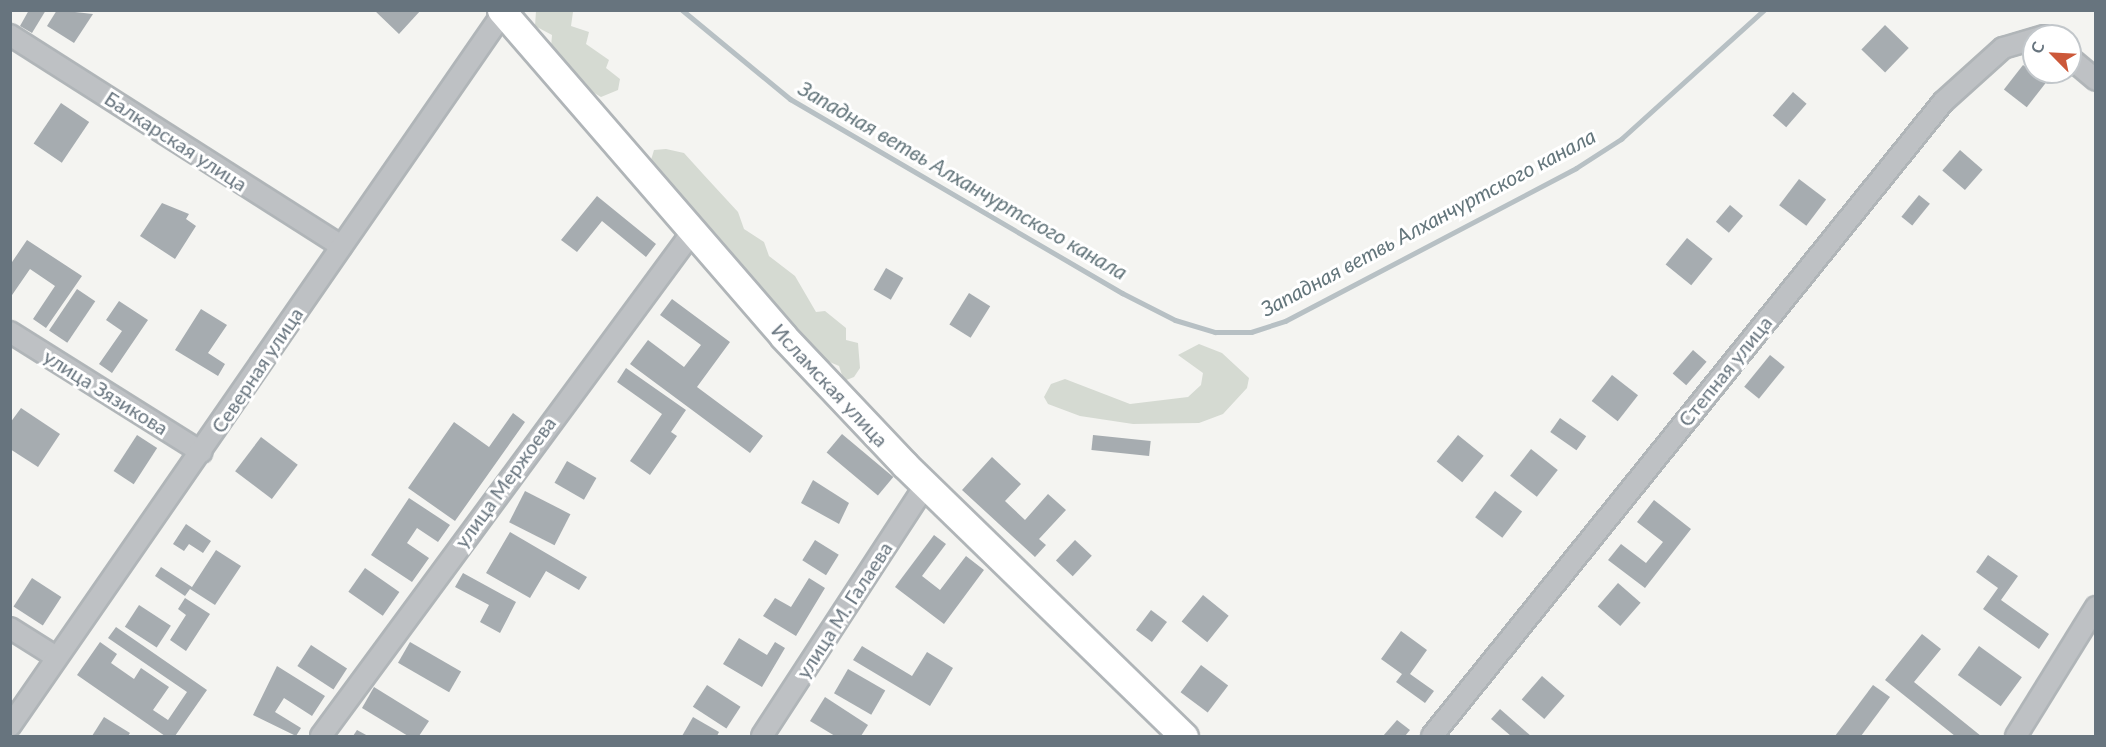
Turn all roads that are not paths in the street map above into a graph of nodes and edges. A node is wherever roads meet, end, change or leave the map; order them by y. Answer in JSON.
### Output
{"nodes":[{"id":1,"x":502,"y":12,"type":"edge"},
{"id":2,"x":10,"y":35,"type":"edge"},
{"id":3,"x":2022,"y":41,"type":"edge"},
{"id":4,"x":2082,"y":68,"type":"edge"},
{"id":5,"x":2096,"y":80,"type":"edge"},
{"id":6,"x":693,"y":231,"type":"junction"},
{"id":7,"x":341,"y":246,"type":"junction"},
{"id":8,"x":10,"y":333,"type":"edge"},
{"id":9,"x":201,"y":452,"type":"junction"},
{"id":10,"x":927,"y":483,"type":"junction"},
{"id":11,"x":2096,"y":608,"type":"edge"},
{"id":12,"x":10,"y":628,"type":"edge"},
{"id":13,"x":56,"y":657,"type":"junction"},
{"id":14,"x":10,"y":726,"type":"edge"},
{"id":15,"x":321,"y":736,"type":"edge"},
{"id":16,"x":762,"y":736,"type":"edge"},
{"id":17,"x":1184,"y":736,"type":"edge"},
{"id":18,"x":1432,"y":736,"type":"edge"},
{"id":19,"x":2016,"y":736,"type":"edge"}],
"edges":[{"from":1,"to":6,"type":"street","name":"Исламская улица"},
{"from":1,"to":7,"type":"street","name":"Северная улица"},
{"from":2,"to":7,"type":"street","name":"Балкарская улица"},
{"from":3,"to":18,"type":"street","name":"Степная улица"},
{"from":4,"to":5,"type":"street"},
{"from":6,"to":10,"type":"street","name":"Исламская улица"},
{"from":6,"to":15,"type":"street","name":"улица Мержоева"},
{"from":7,"to":9,"type":"street","name":"Северная улица"},
{"from":8,"to":9,"type":"street","name":"улица Зязикова"},
{"from":9,"to":13,"type":"street","name":"Северная улица"},
{"from":10,"to":16,"type":"street","name":"улица М. Галаева"},
{"from":10,"to":17,"type":"street","name":"Исламская улица"},
{"from":11,"to":19,"type":"street"},
{"from":12,"to":13,"type":"street"},
{"from":13,"to":14,"type":"street","name":"Северная улица"}]}
